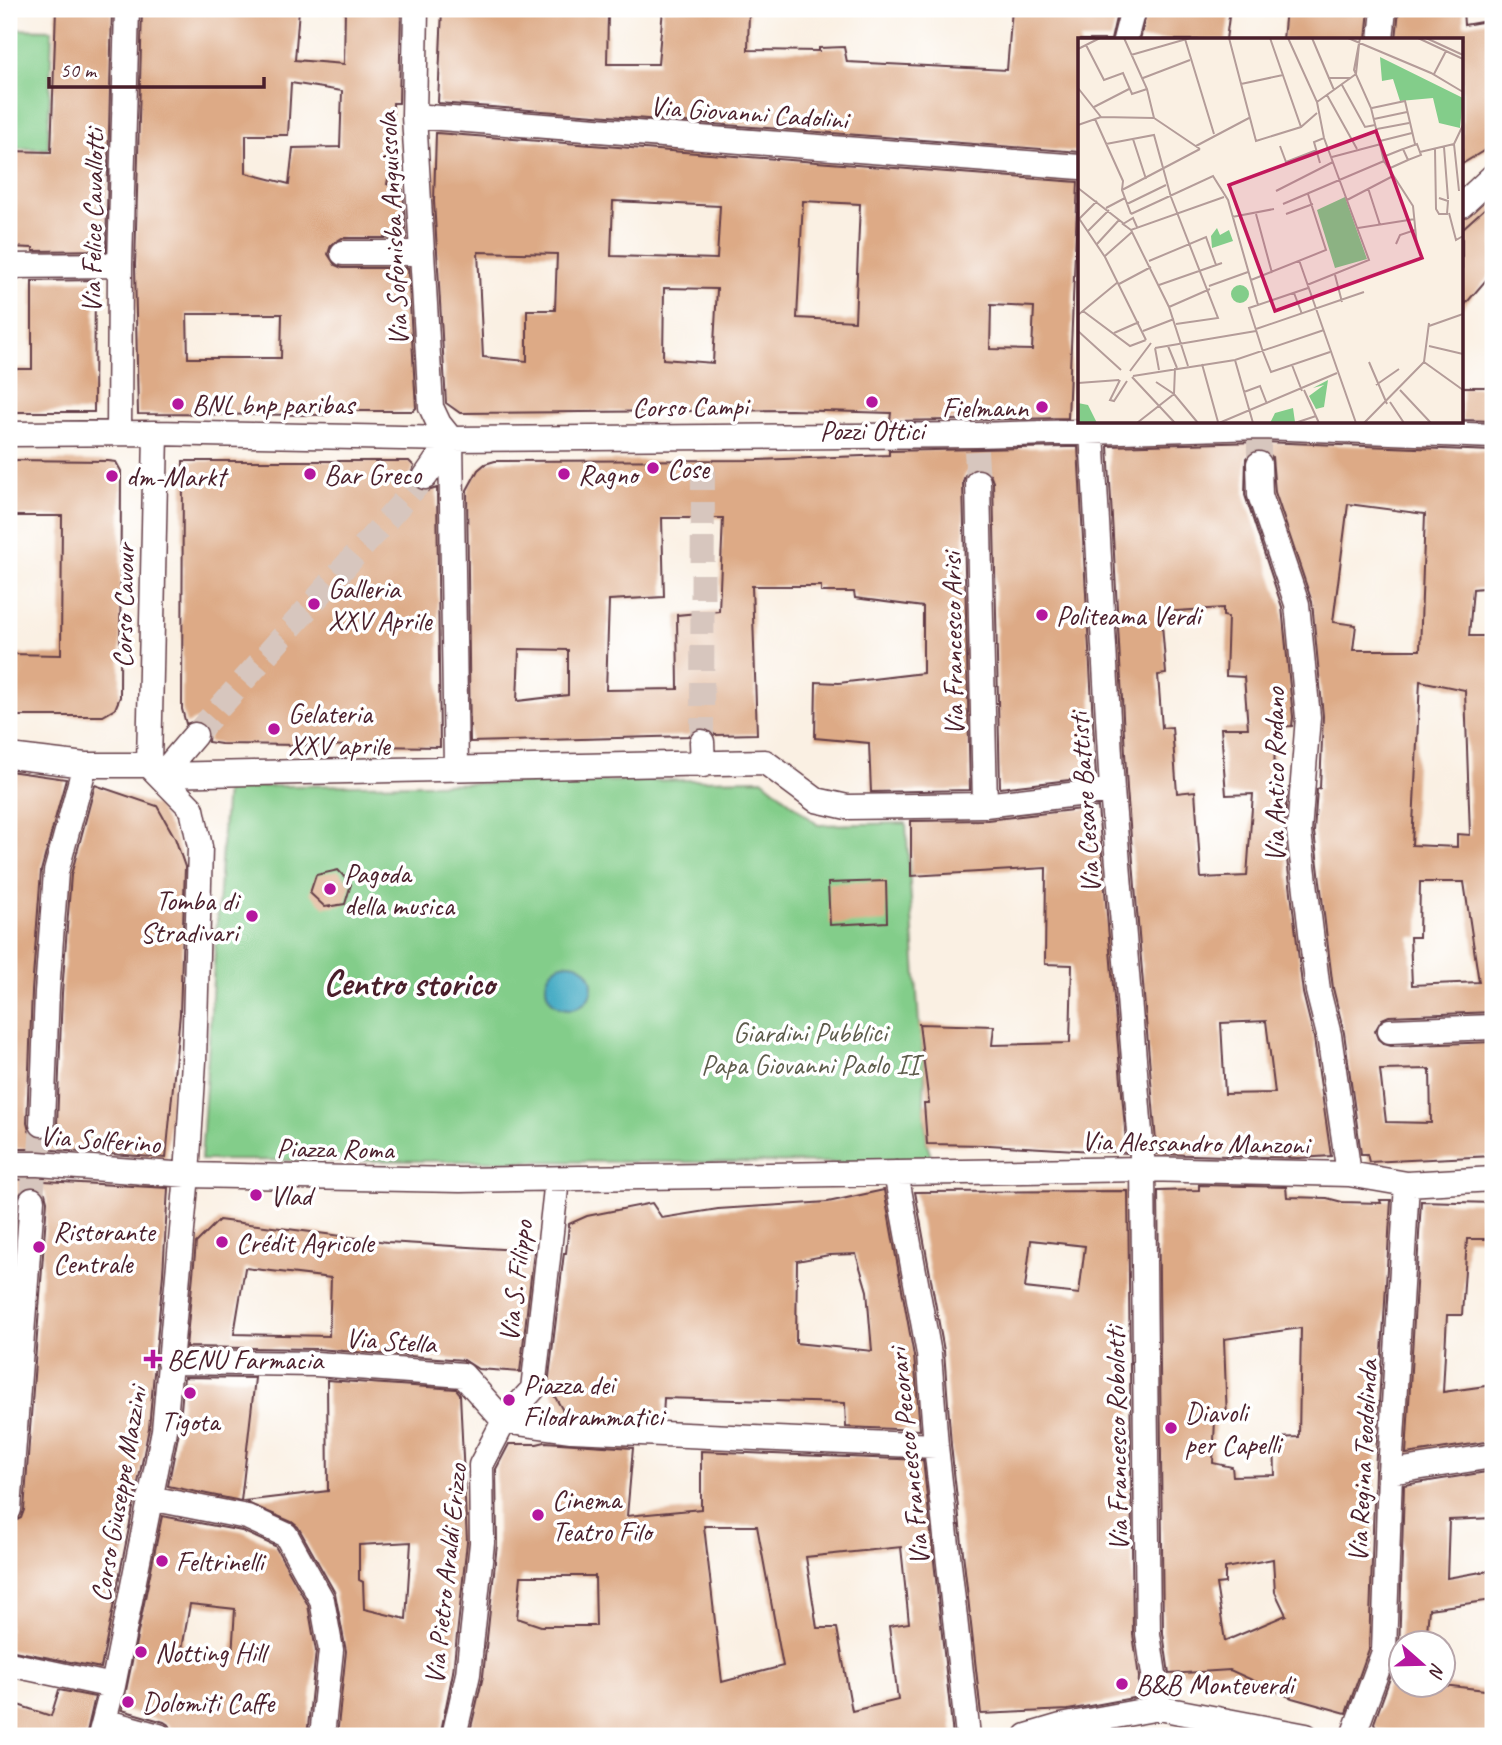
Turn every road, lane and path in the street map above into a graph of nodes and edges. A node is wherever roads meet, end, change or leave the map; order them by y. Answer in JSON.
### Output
{"nodes":[{"id":1,"x":127,"y":9,"type":"edge"},
{"id":2,"x":416,"y":9,"type":"edge"},
{"id":3,"x":1133,"y":9,"type":"edge"},
{"id":4,"x":1384,"y":9,"type":"edge"},
{"id":5,"x":1126,"y":38,"type":"edge"},
{"id":6,"x":1381,"y":38,"type":"edge"},
{"id":7,"x":414,"y":116,"type":"junction"},
{"id":8,"x":1078,"y":167,"type":"edge"},
{"id":9,"x":1493,"y":176,"type":"edge"},
{"id":10,"x":1464,"y":203,"type":"edge"},
{"id":11,"x":343,"y":253,"type":"dead end"},
{"id":12,"x":422,"y":253,"type":"junction"},
{"id":13,"x":120,"y":265,"type":"junction"},
{"id":14,"x":9,"y":266,"type":"edge"},
{"id":15,"x":1085,"y":428,"type":"edge"},
{"id":16,"x":1262,"y":429,"type":"edge"},
{"id":17,"x":119,"y":433,"type":"junction"},
{"id":18,"x":156,"y":433,"type":"junction"},
{"id":19,"x":9,"y":434,"type":"edge"},
{"id":20,"x":1493,"y":436,"type":"edge"},
{"id":21,"x":451,"y":439,"type":"junction"},
{"id":22,"x":1259,"y":464,"type":"tunnel mouth"},
{"id":23,"x":425,"y":477,"type":"tunnel mouth"},
{"id":24,"x":978,"y":482,"type":"tunnel mouth"},
{"id":25,"x":194,"y":735,"type":"tunnel mouth"},
{"id":26,"x":9,"y":756,"type":"edge"},
{"id":27,"x":85,"y":765,"type":"junction"},
{"id":28,"x":456,"y":767,"type":"junction"},
{"id":29,"x":155,"y":770,"type":"junction"},
{"id":30,"x":1112,"y":790,"type":"junction"},
{"id":31,"x":985,"y":806,"type":"junction"},
{"id":32,"x":1493,"y":1027,"type":"edge"},
{"id":33,"x":1390,"y":1031,"type":"dead end"},
{"id":34,"x":42,"y":1124,"type":"tunnel mouth"},
{"id":35,"x":9,"y":1164,"type":"edge"},
{"id":36,"x":1143,"y":1169,"type":"junction"},
{"id":37,"x":896,"y":1172,"type":"junction"},
{"id":38,"x":1349,"y":1174,"type":"junction"},
{"id":39,"x":187,"y":1175,"type":"junction"},
{"id":40,"x":1493,"y":1179,"type":"edge"},
{"id":41,"x":557,"y":1180,"type":"junction"},
{"id":42,"x":1406,"y":1184,"type":"junction"},
{"id":43,"x":32,"y":1200,"type":"tunnel mouth"},
{"id":44,"x":169,"y":1362,"type":"junction"},
{"id":45,"x":504,"y":1421,"type":"junction"},
{"id":46,"x":936,"y":1446,"type":"junction"},
{"id":47,"x":1493,"y":1456,"type":"edge"},
{"id":48,"x":1390,"y":1472,"type":"junction"},
{"id":49,"x":150,"y":1498,"type":"junction"},
{"id":50,"x":9,"y":1509,"type":"edge"},
{"id":51,"x":9,"y":1664,"type":"edge"},
{"id":52,"x":113,"y":1686,"type":"junction"},
{"id":53,"x":1159,"y":1708,"type":"junction"},
{"id":54,"x":1204,"y":1727,"type":"edge"},
{"id":55,"x":102,"y":1729,"type":"edge"},
{"id":56,"x":1061,"y":1731,"type":"edge"},
{"id":57,"x":152,"y":1735,"type":"edge"},
{"id":58,"x":322,"y":1736,"type":"edge"},
{"id":59,"x":454,"y":1736,"type":"edge"},
{"id":60,"x":968,"y":1736,"type":"edge"},
{"id":61,"x":1027,"y":1736,"type":"edge"},
{"id":62,"x":1306,"y":1736,"type":"edge"},
{"id":63,"x":1353,"y":1736,"type":"edge"}],
"edges":[{"from":1,"to":13,"type":"street","name":"Via Felice Cavallotti"},
{"from":2,"to":7,"type":"street","name":"Via Sofonisba Anguissola"},
{"from":3,"to":5,"type":"street"},
{"from":4,"to":6,"type":"street"},
{"from":7,"to":8,"type":"street","name":"Via Giovanni Cadolini"},
{"from":7,"to":12,"type":"street","name":"Via Sofonisba Anguissola"},
{"from":9,"to":10,"type":"street"},
{"from":11,"to":12,"type":"street"},
{"from":12,"to":21,"type":"street","name":"Via Sofonisba Anguissola"},
{"from":13,"to":14,"type":"street"},
{"from":13,"to":17,"type":"street","name":"Via Felice Cavallotti"},
{"from":15,"to":16,"type":"street","name":"Corso Campi"},
{"from":15,"to":21,"type":"street","name":"Corso Campi"},
{"from":15,"to":30,"type":"street","name":"Via Cesare Battisti"},
{"from":16,"to":20,"type":"street","name":"Corso Campi"},
{"from":17,"to":18,"type":"street","name":"Corso Campi"},
{"from":17,"to":19,"type":"street","name":"Corso Campi"},
{"from":18,"to":21,"type":"street","name":"Corso Campi"},
{"from":18,"to":29,"type":"street","name":"Corso Cavour"},
{"from":21,"to":23,"type":"street"},
{"from":21,"to":28,"type":"street"},
{"from":22,"to":38,"type":"street","name":"Via Antico Rodano"},
{"from":24,"to":31,"type":"street","name":"Via Francesco Arisi"},
{"from":25,"to":29,"type":"street"},
{"from":26,"to":27,"type":"street"},
{"from":27,"to":29,"type":"street"},
{"from":27,"to":34,"type":"street"},
{"from":28,"to":29,"type":"street"},
{"from":28,"to":31,"type":"street"},
{"from":29,"to":39,"type":"street"},
{"from":30,"to":31,"type":"street"},
{"from":30,"to":36,"type":"street","name":"Via Cesare Battisti"},
{"from":32,"to":33,"type":"street"},
{"from":35,"to":39,"type":"street","name":"Via Solferino"},
{"from":36,"to":37,"type":"street","name":"Via Alessandro Manzoni"},
{"from":36,"to":38,"type":"street","name":"Via Alessandro Manzoni"},
{"from":36,"to":53,"type":"street","name":"Via Francesco Robolotti"},
{"from":37,"to":41,"type":"street","name":"Piazza Roma"},
{"from":37,"to":46,"type":"street","name":"Via Francesco Pecorari"},
{"from":38,"to":42,"type":"street","name":"Via Alessandro Manzoni"},
{"from":39,"to":41,"type":"street","name":"Piazza Roma"},
{"from":39,"to":44,"type":"street","name":"Corso Giuseppe Mazzini"},
{"from":40,"to":42,"type":"street","name":"Via Alessandro Manzoni"},
{"from":41,"to":45,"type":"street","name":"Via S. Filippo"},
{"from":42,"to":48,"type":"street","name":"Via Regina Teodolinda"},
{"from":43,"to":50,"type":"street"},
{"from":44,"to":45,"type":"street","name":"Via Stella"},
{"from":44,"to":49,"type":"street","name":"Corso Giuseppe Mazzini"},
{"from":45,"to":46,"type":"street"},
{"from":45,"to":59,"type":"street","name":"Via Pietro Araldi Erizzo"},
{"from":46,"to":60,"type":"street","name":"Via Francesco Pecorari"},
{"from":47,"to":48,"type":"street"},
{"from":48,"to":63,"type":"street","name":"Via Regina Teodolinda"},
{"from":49,"to":52,"type":"street","name":"Corso Giuseppe Mazzini"},
{"from":49,"to":58,"type":"street"},
{"from":51,"to":52,"type":"street"},
{"from":52,"to":55,"type":"street","name":"Corso Giuseppe Mazzini"},
{"from":53,"to":54,"type":"street"},
{"from":53,"to":56,"type":"street"},
{"from":54,"to":62,"type":"street"},
{"from":55,"to":57,"type":"street"},
{"from":56,"to":61,"type":"street"}]}
